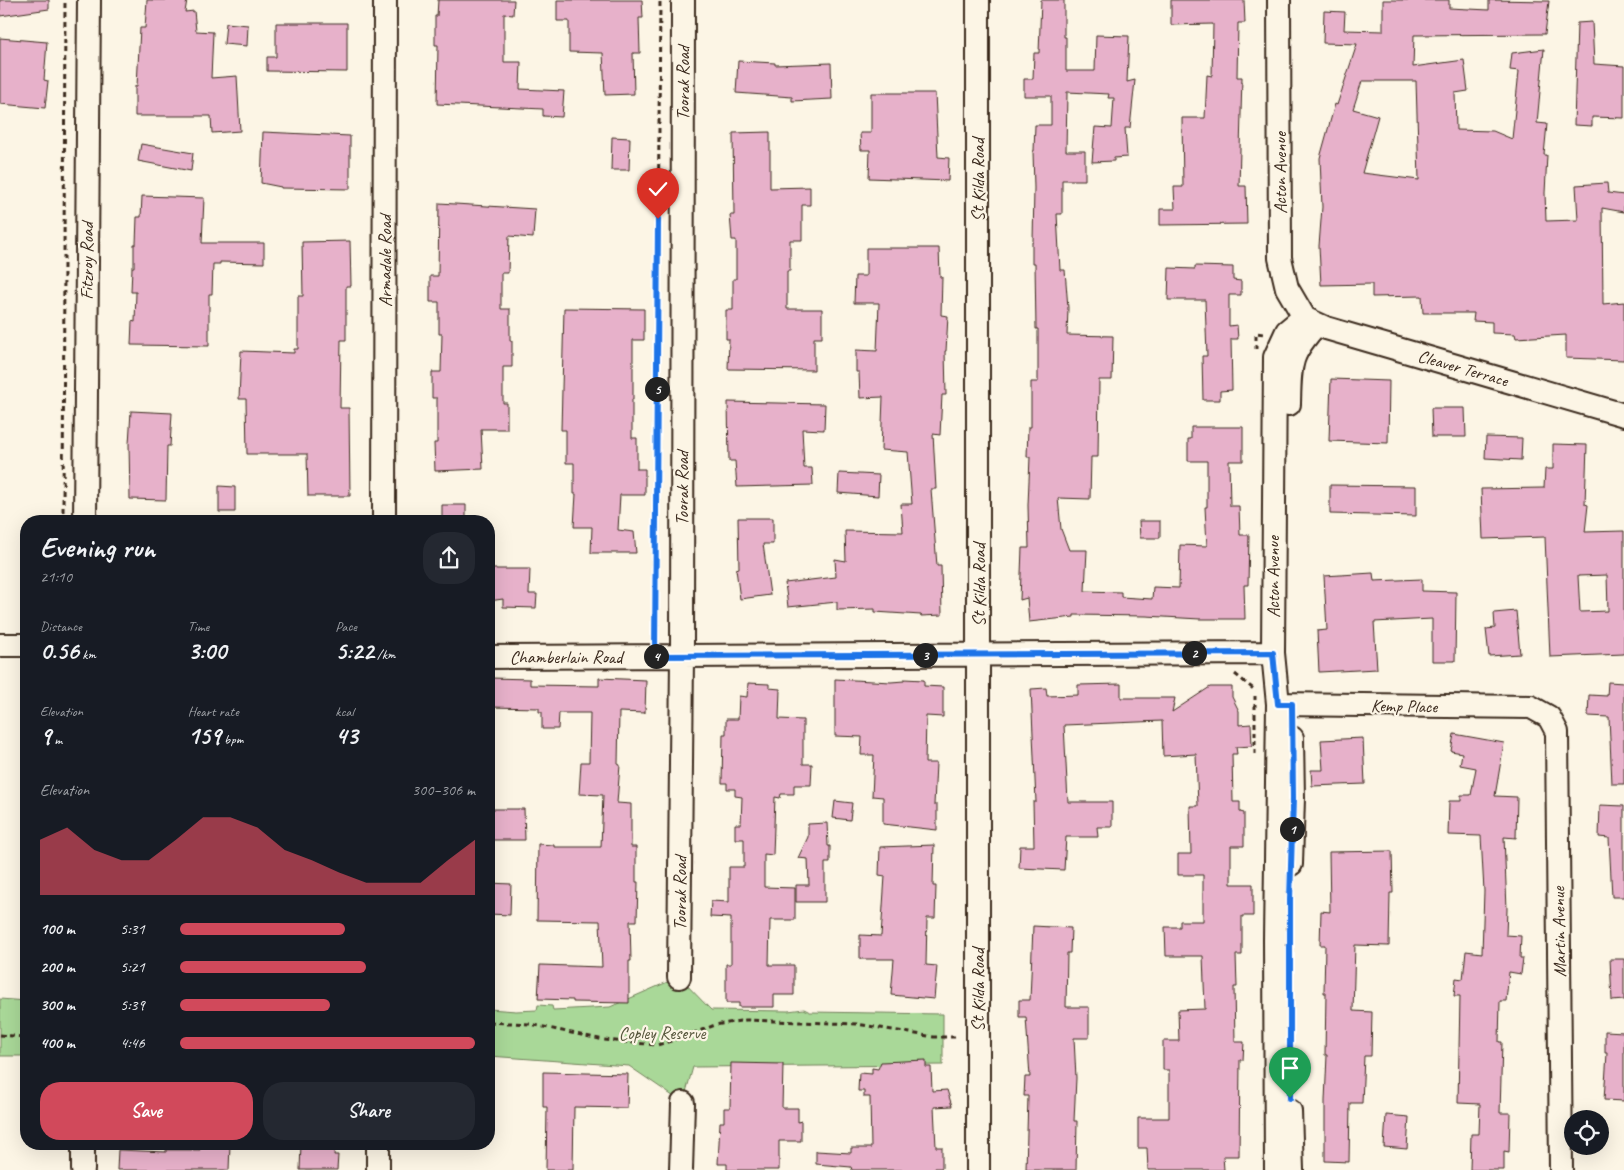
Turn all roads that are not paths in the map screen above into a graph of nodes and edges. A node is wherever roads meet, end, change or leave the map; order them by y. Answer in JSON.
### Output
{"nodes":[{"id":1,"x":89,"y":0,"type":"edge"},
{"id":2,"x":385,"y":0,"type":"edge"},
{"id":3,"x":683,"y":0,"type":"edge"},
{"id":4,"x":978,"y":0,"type":"edge"},
{"id":5,"x":1278,"y":0,"type":"edge"},
{"id":6,"x":1310,"y":320,"type":"junction"},
{"id":7,"x":1624,"y":415,"type":"edge"},
{"id":8,"x":85,"y":515,"type":"edge"},
{"id":9,"x":384,"y":515,"type":"edge"},
{"id":10,"x":0,"y":645,"type":"edge"},
{"id":11,"x":20,"y":645,"type":"edge"},
{"id":12,"x":1264,"y":653,"type":"junction"},
{"id":13,"x":979,"y":655,"type":"junction"},
{"id":14,"x":682,"y":656,"type":"junction"},
{"id":15,"x":495,"y":657,"type":"edge"},
{"id":16,"x":1285,"y":704,"type":"junction"},
{"id":17,"x":1531,"y":707,"type":"joint"},
{"id":18,"x":679,"y":977,"type":"dead end"},
{"id":19,"x":683,"y":1103,"type":"dead end"},
{"id":20,"x":83,"y":1150,"type":"edge"},
{"id":21,"x":378,"y":1150,"type":"edge"},
{"id":22,"x":83,"y":1170,"type":"edge"},
{"id":23,"x":378,"y":1170,"type":"edge"},
{"id":24,"x":681,"y":1170,"type":"edge"},
{"id":25,"x":978,"y":1170,"type":"edge"},
{"id":26,"x":1276,"y":1170,"type":"edge"},
{"id":27,"x":1292,"y":1170,"type":"edge"},
{"id":28,"x":1561,"y":1170,"type":"edge"}],
"edges":[{"from":1,"to":8,"type":"street","name":"Fitzroy Road"},
{"from":2,"to":9,"type":"street","name":"Armadale Road"},
{"from":3,"to":14,"type":"street","name":"Toorak Road"},
{"from":4,"to":13,"type":"street","name":"St Kilda Road"},
{"from":5,"to":6,"type":"street","name":"Acton Avenue"},
{"from":6,"to":7,"type":"street","name":"Cleaver Terrace"},
{"from":6,"to":12,"type":"street","name":"Acton Avenue"},
{"from":6,"to":16,"type":"street","name":"Acton Avenue"},
{"from":10,"to":11,"type":"street"},
{"from":12,"to":13,"type":"street","name":"Chamberlain Road"},
{"from":12,"to":16,"type":"street","name":"Acton Avenue"},
{"from":13,"to":14,"type":"street","name":"Chamberlain Road"},
{"from":13,"to":25,"type":"street","name":"St Kilda Road"},
{"from":14,"to":15,"type":"street","name":"Chamberlain Road"},
{"from":14,"to":18,"type":"street","name":"Toorak Road"},
{"from":16,"to":17,"type":"street","name":"Kemp Place"},
{"from":16,"to":26,"type":"street","name":"Acton Avenue"},
{"from":16,"to":27,"type":"street","name":"Acton Avenue"},
{"from":17,"to":28,"type":"street","name":"Martin Avenue"},
{"from":19,"to":24,"type":"street"},
{"from":20,"to":22,"type":"street"},
{"from":21,"to":23,"type":"street"}]}
